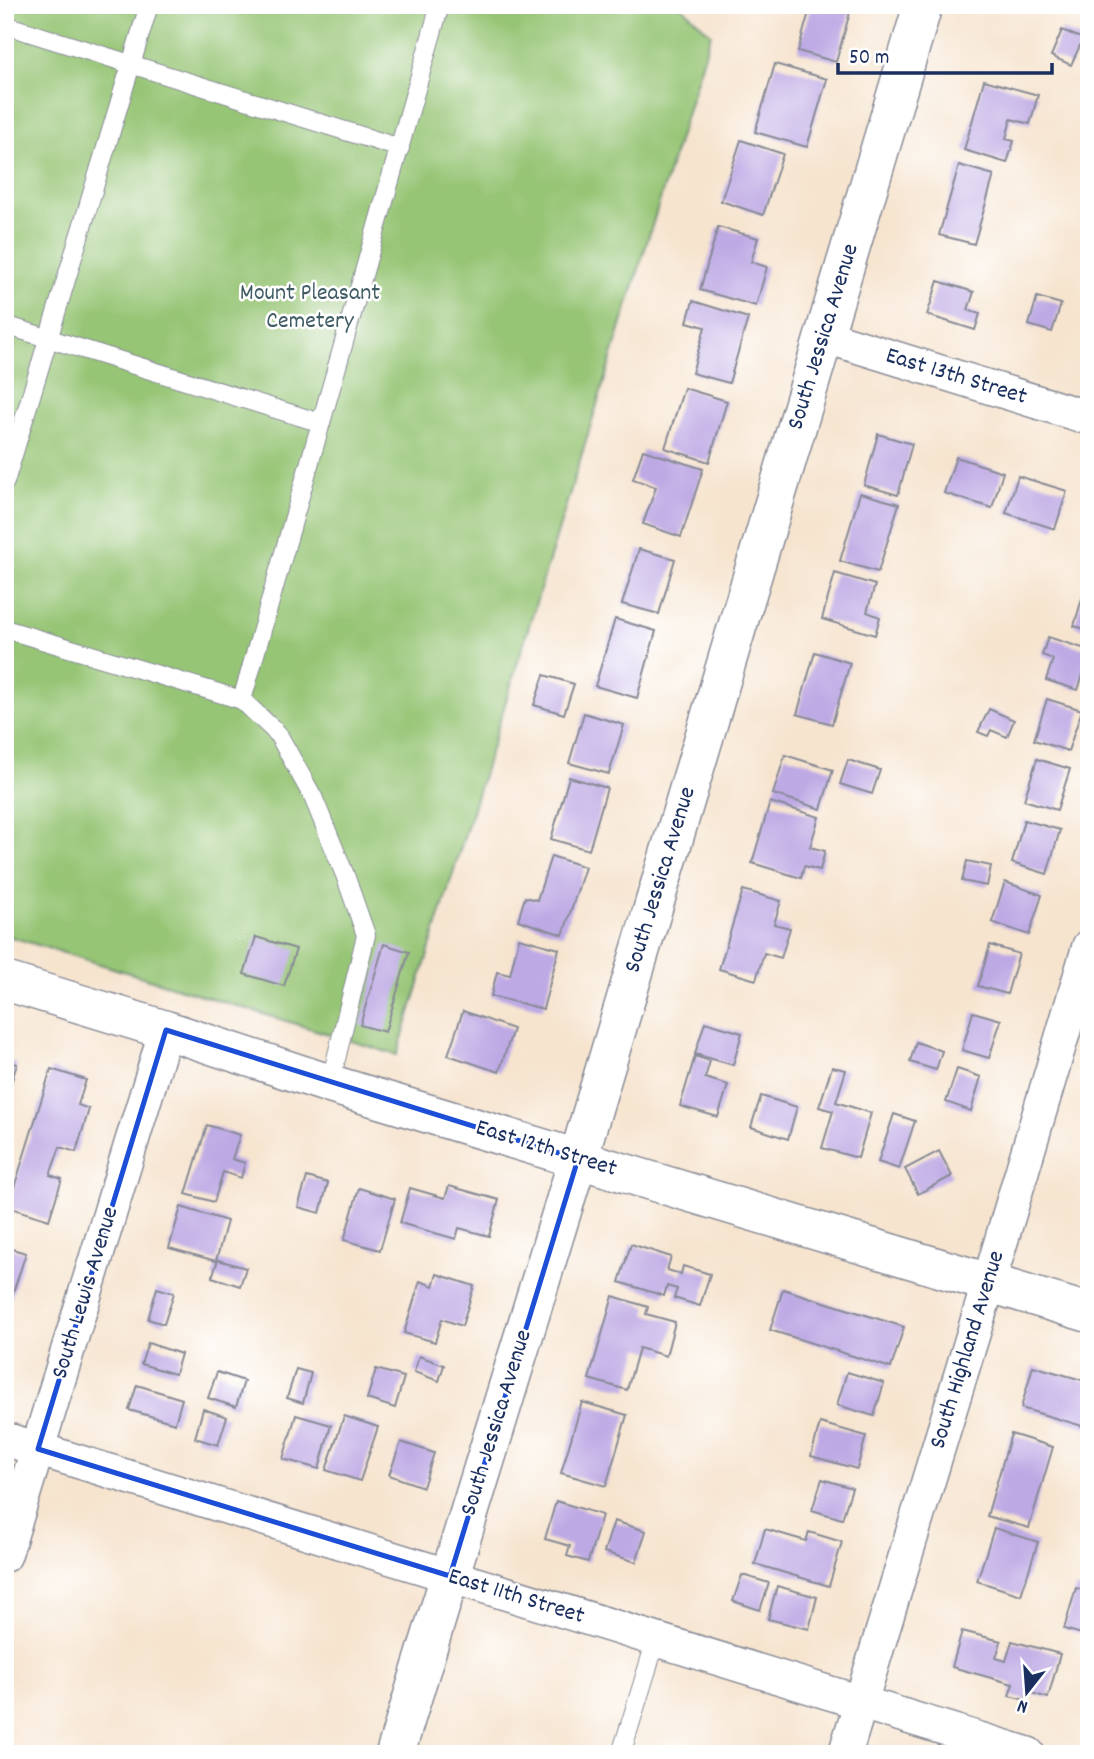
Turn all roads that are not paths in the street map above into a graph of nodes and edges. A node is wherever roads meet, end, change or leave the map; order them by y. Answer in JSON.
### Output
{"nodes":[{"id":1,"x":149,"y":5,"type":"edge"},
{"id":2,"x":440,"y":5,"type":"edge"},
{"id":3,"x":923,"y":5,"type":"edge"},
{"id":4,"x":5,"y":25,"type":"edge"},
{"id":5,"x":132,"y":64,"type":"junction"},
{"id":6,"x":400,"y":148,"type":"junction"},
{"id":7,"x":5,"y":326,"type":"edge"},
{"id":8,"x":824,"y":336,"type":"junction"},
{"id":9,"x":49,"y":339,"type":"junction"},
{"id":10,"x":1089,"y":418,"type":"edge"},
{"id":11,"x":321,"y":423,"type":"junction"},
{"id":12,"x":5,"y":482,"type":"edge"},
{"id":13,"x":5,"y":629,"type":"edge"},
{"id":14,"x":242,"y":700,"type":"junction"},
{"id":15,"x":1089,"y":946,"type":"edge"},
{"id":16,"x":5,"y":981,"type":"edge"},
{"id":17,"x":166,"y":1030,"type":"junction"},
{"id":18,"x":330,"y":1084,"type":"junction"},
{"id":19,"x":578,"y":1159,"type":"junction"},
{"id":20,"x":989,"y":1282,"type":"junction"},
{"id":21,"x":1089,"y":1313,"type":"edge"},
{"id":22,"x":5,"y":1438,"type":"edge"},
{"id":23,"x":38,"y":1449,"type":"junction"},
{"id":24,"x":5,"y":1555,"type":"edge"},
{"id":25,"x":450,"y":1576,"type":"junction"},
{"id":26,"x":656,"y":1640,"type":"junction"},
{"id":27,"x":861,"y":1703,"type":"junction"},
{"id":28,"x":395,"y":1754,"type":"edge"},
{"id":29,"x":621,"y":1754,"type":"edge"},
{"id":30,"x":845,"y":1754,"type":"edge"},
{"id":31,"x":1028,"y":1754,"type":"edge"}],
"edges":[{"from":1,"to":5,"type":"lane"},
{"from":2,"to":6,"type":"lane"},
{"from":3,"to":8,"type":"street","name":"South Jessica Avenue"},
{"from":4,"to":5,"type":"lane"},
{"from":5,"to":6,"type":"lane"},
{"from":5,"to":9,"type":"lane"},
{"from":6,"to":11,"type":"lane"},
{"from":7,"to":9,"type":"lane"},
{"from":8,"to":10,"type":"street","name":"East 13th Street"},
{"from":8,"to":19,"type":"street","name":"South Jessica Avenue"},
{"from":9,"to":11,"type":"lane"},
{"from":9,"to":12,"type":"lane"},
{"from":11,"to":14,"type":"lane"},
{"from":13,"to":14,"type":"lane"},
{"from":14,"to":18,"type":"lane"},
{"from":15,"to":20,"type":"street","name":"South Highland Avenue"},
{"from":16,"to":17,"type":"street","name":"East 12th Street"},
{"from":17,"to":18,"type":"street","name":"East 12th Street"},
{"from":17,"to":23,"type":"street","name":"South Lewis Avenue"},
{"from":18,"to":19,"type":"street","name":"East 12th Street"},
{"from":19,"to":20,"type":"street","name":"East 12th Street"},
{"from":19,"to":25,"type":"street","name":"South Jessica Avenue"},
{"from":20,"to":21,"type":"street","name":"East 12th Street"},
{"from":20,"to":27,"type":"street","name":"South Highland Avenue"},
{"from":22,"to":23,"type":"street","name":"East 11th Street"},
{"from":23,"to":24,"type":"street","name":"South Lewis Avenue"},
{"from":23,"to":25,"type":"street","name":"East 11th Street"},
{"from":25,"to":26,"type":"street","name":"East 11th Street"},
{"from":25,"to":28,"type":"street","name":"South Jessica Avenue"},
{"from":26,"to":27,"type":"street","name":"East 11th Street"},
{"from":26,"to":29,"type":"lane"},
{"from":27,"to":30,"type":"street","name":"South Highland Avenue"},
{"from":27,"to":31,"type":"street","name":"East 11th Street"}]}
